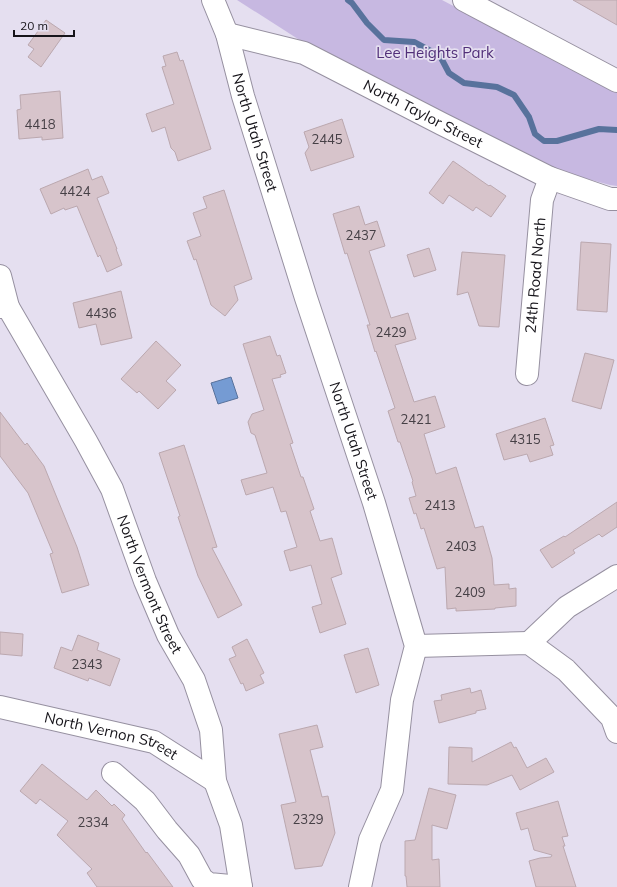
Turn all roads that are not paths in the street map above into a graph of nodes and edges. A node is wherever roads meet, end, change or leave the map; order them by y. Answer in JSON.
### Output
{"nodes":[{"id":1,"x":213,"y":0,"type":"edge"},
{"id":2,"x":464,"y":0,"type":"edge"},
{"id":3,"x":227,"y":34,"type":"junction"},
{"id":4,"x":617,"y":81,"type":"edge"},
{"id":5,"x":550,"y":178,"type":"junction"},
{"id":6,"x":617,"y":199,"type":"edge"},
{"id":7,"x":0,"y":276,"type":"edge"},
{"id":8,"x":4,"y":307,"type":"edge"},
{"id":9,"x":527,"y":374,"type":"dead end"},
{"id":10,"x":617,"y":576,"type":"edge"},
{"id":11,"x":529,"y":643,"type":"junction"},
{"id":12,"x":416,"y":646,"type":"junction"},
{"id":13,"x":0,"y":707,"type":"edge"},
{"id":14,"x":617,"y":732,"type":"edge"},
{"id":15,"x":113,"y":774,"type":"dead end"},
{"id":16,"x":214,"y":781,"type":"junction"},
{"id":17,"x":241,"y":887,"type":"edge"},
{"id":18,"x":360,"y":887,"type":"edge"}],
"edges":[{"from":1,"to":3,"type":"street","name":"North Utah Street"},
{"from":2,"to":4,"type":"street"},
{"from":3,"to":5,"type":"street","name":"North Taylor Street"},
{"from":3,"to":12,"type":"street","name":"North Utah Street"},
{"from":5,"to":6,"type":"street","name":"North Taylor Street"},
{"from":5,"to":9,"type":"street","name":"24th Road North"},
{"from":7,"to":8,"type":"street","name":"North Vermont Street"},
{"from":8,"to":16,"type":"street","name":"North Vermont Street"},
{"from":10,"to":11,"type":"street"},
{"from":11,"to":12,"type":"street"},
{"from":11,"to":14,"type":"street"},
{"from":12,"to":18,"type":"street"},
{"from":13,"to":16,"type":"street","name":"North Vernon Street"},
{"from":15,"to":17,"type":"street"},
{"from":16,"to":17,"type":"street","name":"North Vermont Street"}]}
